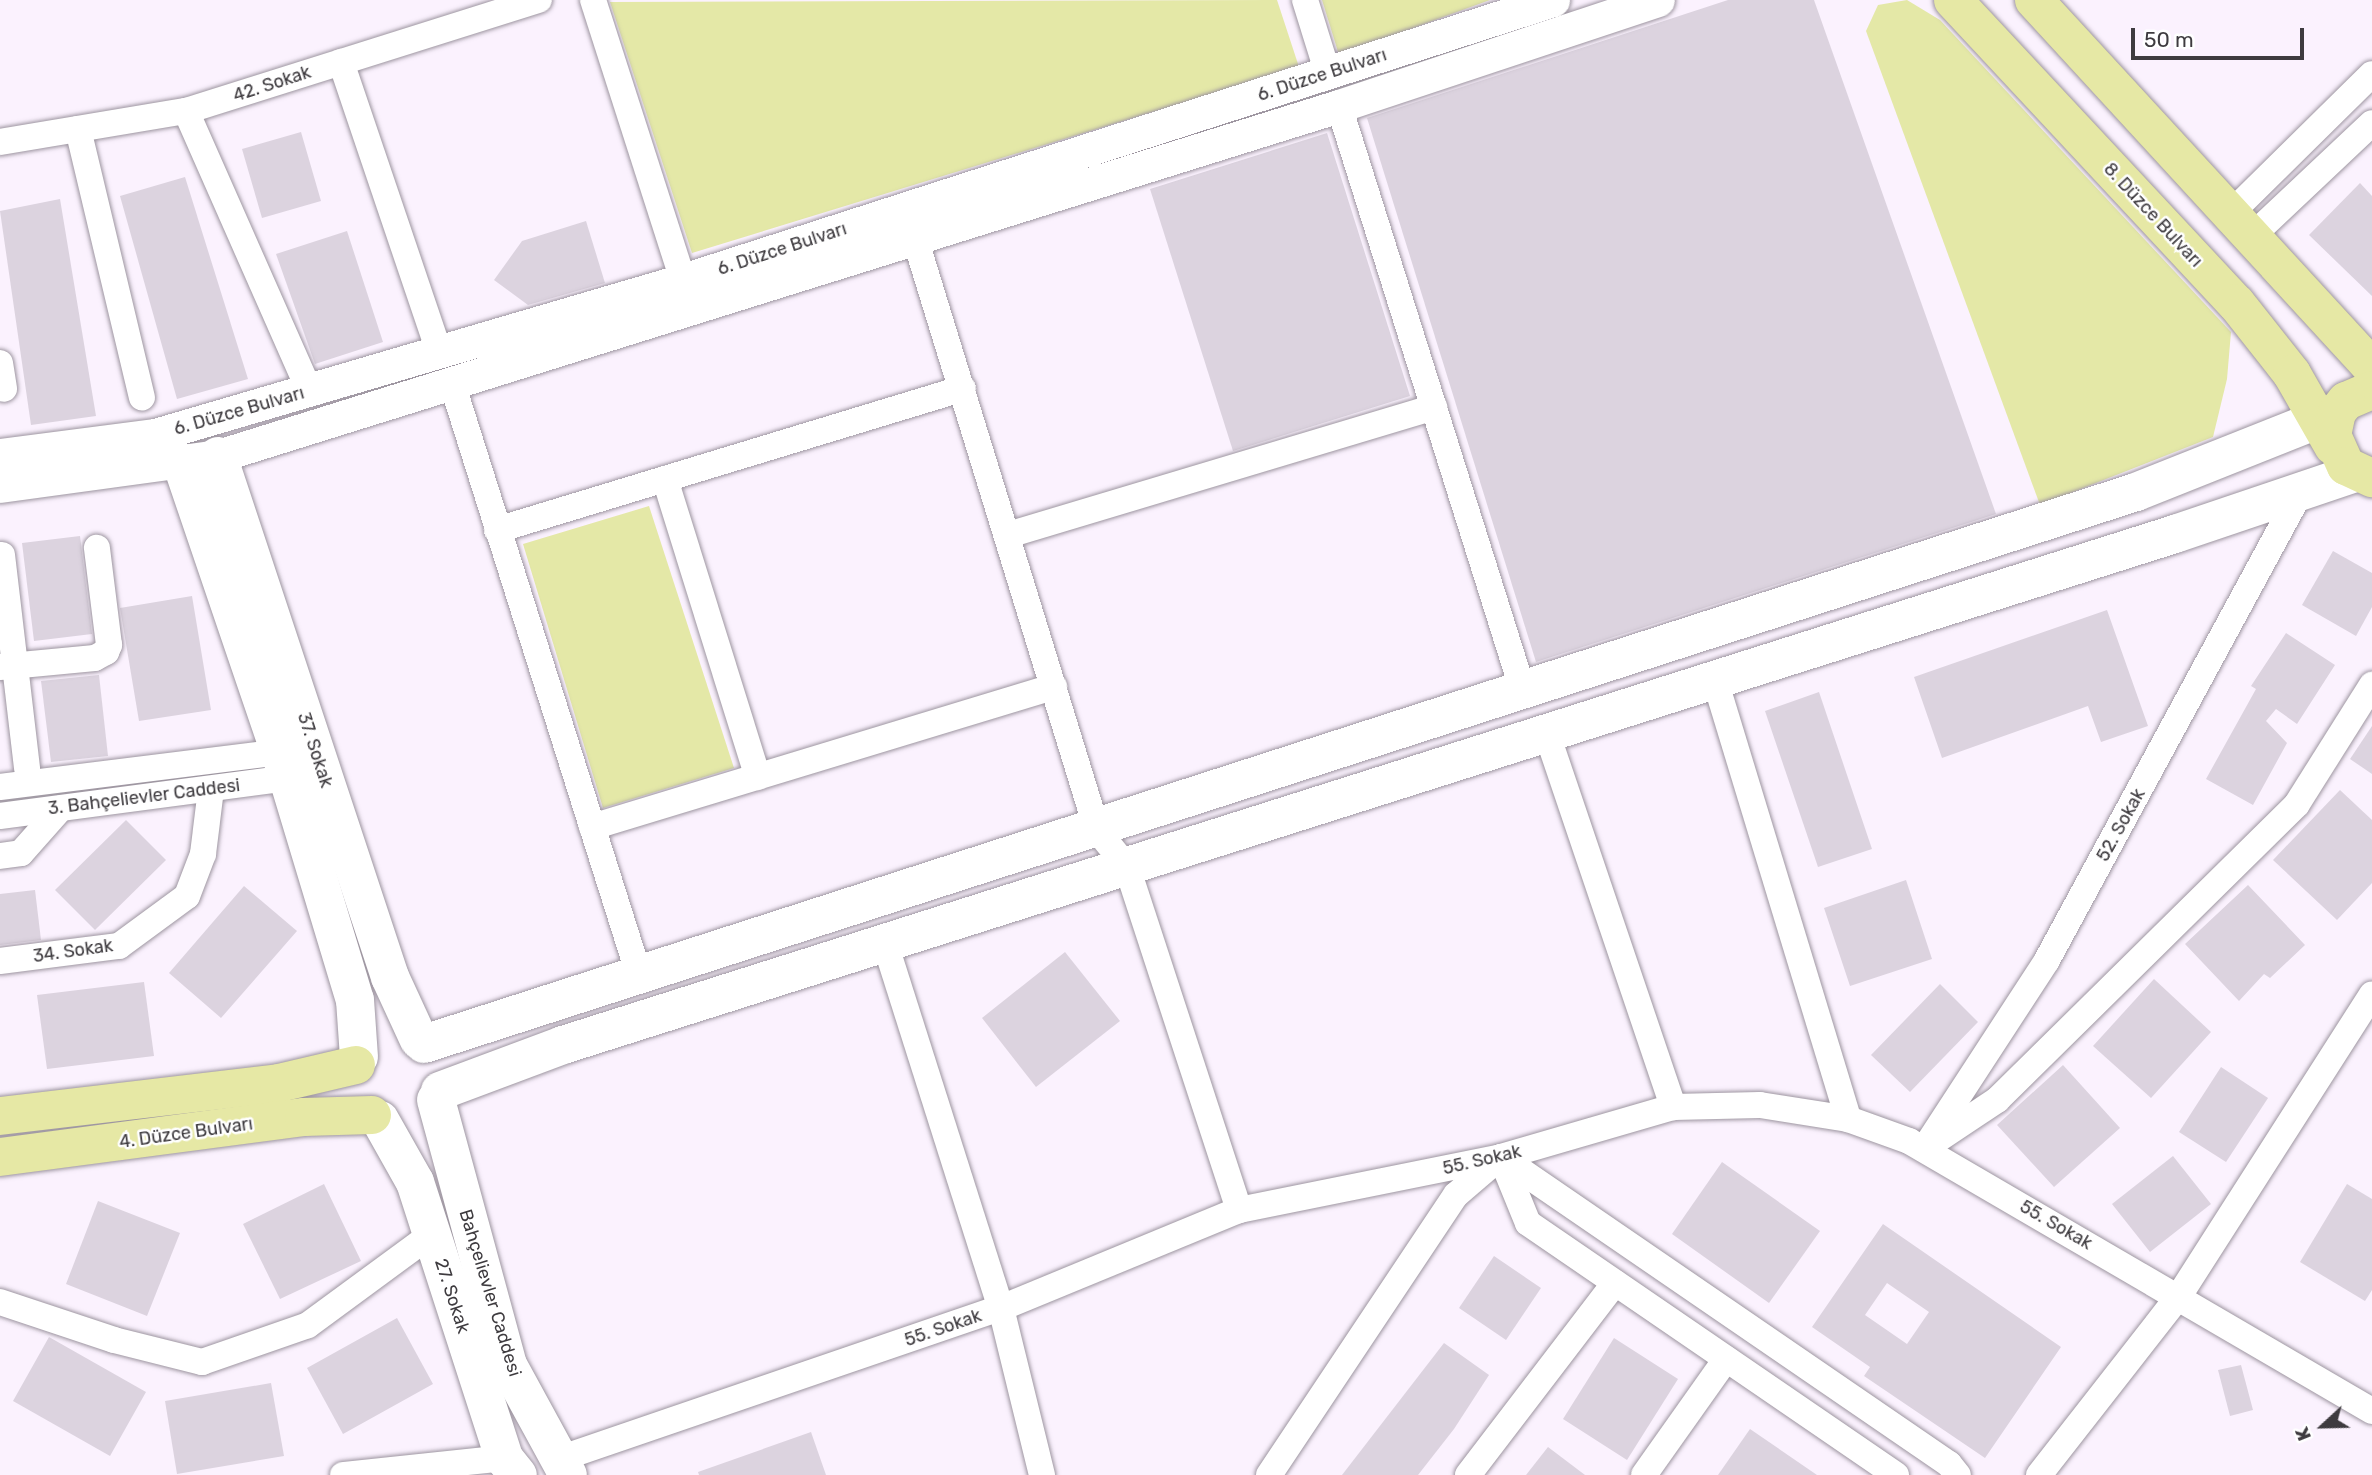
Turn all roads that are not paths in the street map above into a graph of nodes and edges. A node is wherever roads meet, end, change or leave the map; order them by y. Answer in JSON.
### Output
{"nodes":[{"id":1,"x":538,"y":0,"type":"edge"},
{"id":2,"x":593,"y":0,"type":"edge"},
{"id":3,"x":1305,"y":0,"type":"edge"},
{"id":4,"x":1553,"y":0,"type":"edge"},
{"id":5,"x":1658,"y":0,"type":"edge"},
{"id":6,"x":1952,"y":0,"type":"edge"},
{"id":7,"x":2034,"y":0,"type":"edge"},
{"id":8,"x":341,"y":62,"type":"junction"},
{"id":9,"x":1328,"y":74,"type":"junction"},
{"id":10,"x":2372,"y":74,"type":"edge"},
{"id":11,"x":1339,"y":106,"type":"junction"},
{"id":12,"x":186,"y":111,"type":"junction"},
{"id":13,"x":2372,"y":123,"type":"edge"},
{"id":14,"x":78,"y":129,"type":"junction"},
{"id":15,"x":0,"y":142,"type":"edge"},
{"id":16,"x":910,"y":224,"type":"junction"},
{"id":17,"x":2240,"y":225,"type":"junction"},
{"id":18,"x":682,"y":280,"type":"junction"},
{"id":19,"x":439,"y":352,"type":"junction"},
{"id":20,"x":2372,"y":368,"type":"edge"},
{"id":21,"x":452,"y":383,"type":"junction"},
{"id":22,"x":963,"y":388,"type":"junction"},
{"id":23,"x":309,"y":390,"type":"junction"},
{"id":24,"x":2372,"y":390,"type":"edge"},
{"id":25,"x":142,"y":397,"type":"dead end"},
{"id":26,"x":1434,"y":407,"type":"junction"},
{"id":27,"x":2343,"y":445,"type":"edge"},
{"id":28,"x":0,"y":455,"type":"edge"},
{"id":29,"x":200,"y":459,"type":"junction"},
{"id":30,"x":665,"y":479,"type":"junction"},
{"id":31,"x":0,"y":486,"type":"edge"},
{"id":32,"x":2301,"y":491,"type":"junction"},
{"id":33,"x":497,"y":530,"type":"junction"},
{"id":34,"x":1008,"y":535,"type":"junction"},
{"id":35,"x":97,"y":548,"type":"dead end"},
{"id":36,"x":2,"y":555,"type":"edge"},
{"id":37,"x":262,"y":645,"type":"junction"},
{"id":38,"x":7,"y":666,"type":"edge"},
{"id":39,"x":1715,"y":680,"type":"junction"},
{"id":40,"x":2372,"y":685,"type":"edge"},
{"id":41,"x":1054,"y":687,"type":"junction"},
{"id":42,"x":1524,"y":691,"type":"junction"},
{"id":43,"x":1547,"y":734,"type":"junction"},
{"id":44,"x":284,"y":765,"type":"junction"},
{"id":45,"x":27,"y":769,"type":"dead end"},
{"id":46,"x":758,"y":777,"type":"junction"},
{"id":47,"x":0,"y":787,"type":"edge"},
{"id":48,"x":211,"y":789,"type":"junction"},
{"id":49,"x":61,"y":808,"type":"junction"},
{"id":50,"x":0,"y":816,"type":"edge"},
{"id":51,"x":592,"y":827,"type":"junction"},
{"id":52,"x":1097,"y":830,"type":"junction"},
{"id":53,"x":0,"y":856,"type":"edge"},
{"id":54,"x":1127,"y":867,"type":"junction"},
{"id":55,"x":363,"y":897,"type":"junction"},
{"id":56,"x":327,"y":908,"type":"junction"},
{"id":57,"x":885,"y":943,"type":"junction"},
{"id":58,"x":0,"y":961,"type":"edge"},
{"id":59,"x":639,"y":975,"type":"junction"},
{"id":60,"x":2372,"y":994,"type":"edge"},
{"id":61,"x":422,"y":1042,"type":"junction"},
{"id":62,"x":357,"y":1061,"type":"junction"},
{"id":63,"x":438,"y":1095,"type":"junction"},
{"id":64,"x":1673,"y":1107,"type":"junction"},
{"id":65,"x":0,"y":1116,"type":"edge"},
{"id":66,"x":376,"y":1117,"type":"junction"},
{"id":67,"x":1848,"y":1119,"type":"junction"},
{"id":68,"x":1924,"y":1149,"type":"junction"},
{"id":69,"x":0,"y":1157,"type":"edge"},
{"id":70,"x":1501,"y":1157,"type":"junction"},
{"id":71,"x":1239,"y":1210,"type":"junction"},
{"id":72,"x":432,"y":1234,"type":"junction"},
{"id":73,"x":1615,"y":1283,"type":"junction"},
{"id":74,"x":2179,"y":1296,"type":"junction"},
{"id":75,"x":0,"y":1302,"type":"edge"},
{"id":76,"x":1001,"y":1308,"type":"junction"},
{"id":77,"x":1726,"y":1359,"type":"junction"},
{"id":78,"x":2372,"y":1411,"type":"edge"},
{"id":79,"x":511,"y":1466,"type":"edge"},
{"id":80,"x":1863,"y":1466,"type":"edge"},
{"id":81,"x":562,"y":1467,"type":"edge"},
{"id":82,"x":343,"y":1475,"type":"edge"},
{"id":83,"x":1042,"y":1475,"type":"edge"},
{"id":84,"x":1269,"y":1475,"type":"edge"},
{"id":85,"x":1468,"y":1475,"type":"edge"},
{"id":86,"x":1644,"y":1475,"type":"edge"},
{"id":87,"x":1896,"y":1475,"type":"edge"},
{"id":88,"x":1958,"y":1475,"type":"edge"},
{"id":89,"x":2039,"y":1475,"type":"edge"}],
"edges":[{"from":1,"to":8,"type":"street","name":"42. Sokak"},
{"from":2,"to":18,"type":"street"},
{"from":3,"to":9,"type":"street"},
{"from":4,"to":9,"type":"street","name":"6. Düzce Bulvarı"},
{"from":5,"to":11,"type":"street","name":"6. Düzce Bulvarı"},
{"from":6,"to":27,"type":"main road","name":"8. Düzce Bulvarı"},
{"from":7,"to":17,"type":"main road"},
{"from":8,"to":12,"type":"street","name":"42. Sokak"},
{"from":8,"to":19,"type":"street"},
{"from":9,"to":16,"type":"street","name":"6. Düzce Bulvarı"},
{"from":10,"to":17,"type":"street"},
{"from":11,"to":16,"type":"street","name":"6. Düzce Bulvarı"},
{"from":11,"to":26,"type":"street"},
{"from":12,"to":14,"type":"street","name":"42. Sokak"},
{"from":12,"to":23,"type":"street"},
{"from":13,"to":17,"type":"street"},
{"from":14,"to":15,"type":"street","name":"42. Sokak"},
{"from":14,"to":25,"type":"street"},
{"from":16,"to":18,"type":"street","name":"6. Düzce Bulvarı"},
{"from":16,"to":21,"type":"street","name":"6. Düzce Bulvarı"},
{"from":16,"to":22,"type":"street"},
{"from":17,"to":20,"type":"main road"},
{"from":18,"to":19,"type":"street","name":"6. Düzce Bulvarı"},
{"from":19,"to":23,"type":"street","name":"6. Düzce Bulvarı"},
{"from":21,"to":29,"type":"street","name":"6. Düzce Bulvarı"},
{"from":21,"to":33,"type":"street"},
{"from":22,"to":30,"type":"street"},
{"from":22,"to":34,"type":"street"},
{"from":23,"to":28,"type":"street","name":"6. Düzce Bulvarı"},
{"from":24,"to":27,"type":"main road"},
{"from":26,"to":34,"type":"street"},
{"from":26,"to":42,"type":"street"},
{"from":27,"to":32,"type":"main road"},
{"from":27,"to":42,"type":"main road"},
{"from":29,"to":31,"type":"street","name":"6. Düzce Bulvarı"},
{"from":29,"to":37,"type":"main road","name":"37. Sokak"},
{"from":30,"to":33,"type":"street"},
{"from":30,"to":46,"type":"street"},
{"from":32,"to":39,"type":"main road"},
{"from":32,"to":68,"type":"street","name":"52. Sokak"},
{"from":33,"to":51,"type":"street"},
{"from":34,"to":41,"type":"street"},
{"from":35,"to":38,"type":"street"},
{"from":36,"to":38,"type":"street"},
{"from":37,"to":44,"type":"main road"},
{"from":37,"to":55,"type":"main road","name":"37. Sokak"},
{"from":38,"to":45,"type":"street"},
{"from":39,"to":43,"type":"main road"},
{"from":39,"to":67,"type":"street"},
{"from":40,"to":68,"type":"street"},
{"from":41,"to":46,"type":"street"},
{"from":41,"to":52,"type":"street"},
{"from":42,"to":52,"type":"main road"},
{"from":43,"to":54,"type":"main road"},
{"from":43,"to":64,"type":"street"},
{"from":44,"to":47,"type":"street","name":"3. Bahçelievler Caddesi"},
{"from":44,"to":48,"type":"street","name":"3. Bahçelievler Caddesi"},
{"from":44,"to":56,"type":"main road"},
{"from":46,"to":51,"type":"street"},
{"from":48,"to":49,"type":"street","name":"3. Bahçelievler Caddesi"},
{"from":48,"to":58,"type":"street","name":"34. Sokak"},
{"from":49,"to":50,"type":"street","name":"3. Bahçelievler Caddesi"},
{"from":49,"to":53,"type":"street"},
{"from":51,"to":59,"type":"street"},
{"from":52,"to":54,"type":"street"},
{"from":52,"to":59,"type":"main road"},
{"from":54,"to":57,"type":"main road"},
{"from":54,"to":71,"type":"street"},
{"from":55,"to":56,"type":"main road"},
{"from":55,"to":61,"type":"main road","name":"37. Sokak"},
{"from":56,"to":62,"type":"main road"},
{"from":57,"to":63,"type":"main road"},
{"from":57,"to":76,"type":"street"},
{"from":59,"to":61,"type":"main road"},
{"from":60,"to":74,"type":"street"},
{"from":61,"to":62,"type":"main road"},
{"from":61,"to":63,"type":"main road"},
{"from":62,"to":65,"type":"main road"},
{"from":62,"to":66,"type":"main road"},
{"from":63,"to":66,"type":"main road"},
{"from":63,"to":81,"type":"main road","name":"Bahçelievler Caddesi"},
{"from":64,"to":67,"type":"street","name":"55. Sokak"},
{"from":64,"to":70,"type":"street","name":"55. Sokak"},
{"from":66,"to":69,"type":"main road","name":"4. Düzce Bulvarı"},
{"from":66,"to":72,"type":"main road","name":"27. Sokak"},
{"from":67,"to":68,"type":"street","name":"55. Sokak"},
{"from":68,"to":74,"type":"street","name":"55. Sokak"},
{"from":70,"to":71,"type":"street","name":"55. Sokak"},
{"from":70,"to":73,"type":"street"},
{"from":70,"to":84,"type":"street"},
{"from":70,"to":88,"type":"street"},
{"from":71,"to":76,"type":"street","name":"55. Sokak"},
{"from":72,"to":75,"type":"street"},
{"from":72,"to":79,"type":"main road","name":"27. Sokak"},
{"from":73,"to":77,"type":"street"},
{"from":73,"to":85,"type":"street"},
{"from":74,"to":78,"type":"street","name":"55. Sokak"},
{"from":74,"to":89,"type":"street"},
{"from":76,"to":81,"type":"street","name":"55. Sokak"},
{"from":76,"to":83,"type":"street"},
{"from":77,"to":80,"type":"street"},
{"from":77,"to":86,"type":"street"},
{"from":79,"to":82,"type":"street"},
{"from":80,"to":87,"type":"street"}]}
